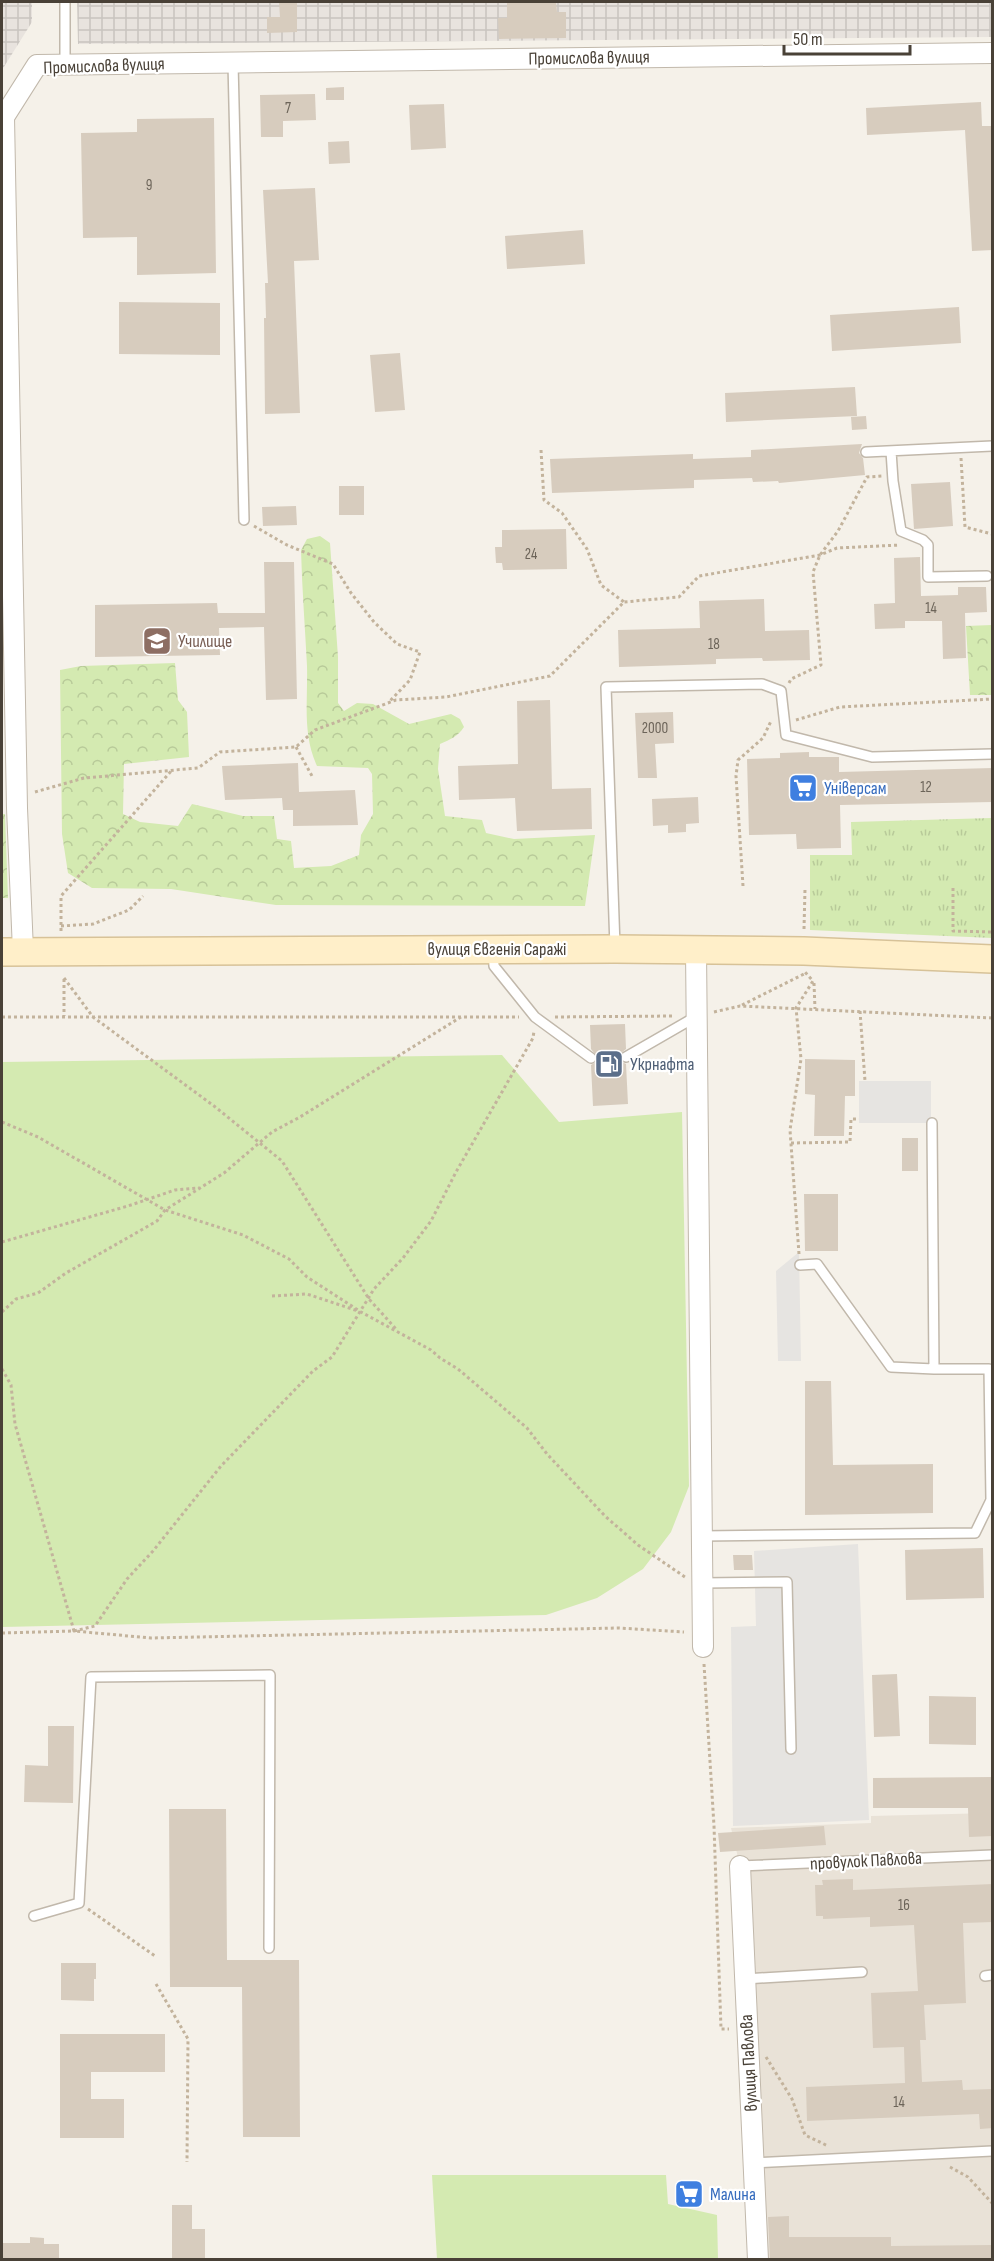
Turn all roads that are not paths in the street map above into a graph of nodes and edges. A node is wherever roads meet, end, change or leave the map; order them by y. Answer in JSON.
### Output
{"nodes":[{"id":1,"x":65,"y":2,"type":"edge"},
{"id":2,"x":993,"y":53,"type":"edge"},
{"id":3,"x":233,"y":63,"type":"junction"},
{"id":4,"x":65,"y":65,"type":"junction"},
{"id":5,"x":993,"y":446,"type":"edge"},
{"id":6,"x":891,"y":451,"type":"junction"},
{"id":7,"x":866,"y":452,"type":"dead end"},
{"id":8,"x":244,"y":520,"type":"road end"},
{"id":9,"x":987,"y":576,"type":"dead end"},
{"id":10,"x":993,"y":754,"type":"edge"},
{"id":11,"x":493,"y":949,"type":"junction"},
{"id":12,"x":615,"y":949,"type":"junction"},
{"id":13,"x":696,"y":950,"type":"junction"},
{"id":14,"x":12,"y":951,"type":"edge"},
{"id":15,"x":993,"y":959,"type":"edge"},
{"id":16,"x":697,"y":1016,"type":"junction"},
{"id":17,"x":626,"y":1057,"type":"dead end"},
{"id":18,"x":591,"y":1058,"type":"dead end"},
{"id":19,"x":932,"y":1123,"type":"dead end"},
{"id":20,"x":800,"y":1265,"type":"road end"},
{"id":21,"x":991,"y":1369,"type":"edge"},
{"id":22,"x":934,"y":1370,"type":"junction"},
{"id":23,"x":702,"y":1536,"type":"junction"},
{"id":24,"x":703,"y":1586,"type":"junction"},
{"id":25,"x":703,"y":1640,"type":"road end"},
{"id":26,"x":791,"y":1749,"type":"dead end"},
{"id":27,"x":993,"y":1855,"type":"edge"},
{"id":28,"x":740,"y":1866,"type":"joint"},
{"id":29,"x":34,"y":1916,"type":"dead end"},
{"id":30,"x":269,"y":1948,"type":"dead end"},
{"id":31,"x":862,"y":1972,"type":"dead end"},
{"id":32,"x":745,"y":1979,"type":"junction"},
{"id":33,"x":993,"y":2151,"type":"edge"},
{"id":34,"x":753,"y":2163,"type":"junction"},
{"id":35,"x":758,"y":2259,"type":"edge"}],
"edges":[{"from":1,"to":4,"type":"lane"},
{"from":2,"to":3,"type":"street","name":"Промислова вулиця"},
{"from":3,"to":4,"type":"street","name":"Промислова вулиця"},
{"from":3,"to":8,"type":"lane"},
{"from":4,"to":14,"type":"street","name":"Промислова вулиця"},
{"from":5,"to":6,"type":"lane"},
{"from":6,"to":7,"type":"lane"},
{"from":6,"to":9,"type":"lane"},
{"from":10,"to":12,"type":"lane"},
{"from":11,"to":12,"type":"main road","name":"вулиця Євгенія Саражі"},
{"from":11,"to":14,"type":"main road","name":"вулиця Євгенія Саражі"},
{"from":11,"to":18,"type":"lane"},
{"from":12,"to":13,"type":"main road","name":"вулиця Євгенія Саражі"},
{"from":13,"to":15,"type":"main road","name":"вулиця Євгенія Саражі"},
{"from":13,"to":16,"type":"street"},
{"from":16,"to":17,"type":"lane"},
{"from":16,"to":23,"type":"street"},
{"from":19,"to":22,"type":"lane"},
{"from":20,"to":22,"type":"lane"},
{"from":21,"to":22,"type":"lane"},
{"from":21,"to":23,"type":"lane"},
{"from":23,"to":24,"type":"street"},
{"from":24,"to":25,"type":"street"},
{"from":24,"to":26,"type":"lane"},
{"from":27,"to":28,"type":"lane","name":"провулок Павлова"},
{"from":28,"to":32,"type":"street","name":"вулиця Павлова"},
{"from":29,"to":30,"type":"lane"},
{"from":31,"to":32,"type":"lane"},
{"from":32,"to":34,"type":"street","name":"вулиця Павлова"},
{"from":33,"to":34,"type":"lane"},
{"from":34,"to":35,"type":"street","name":"вулиця Павлова"}]}
